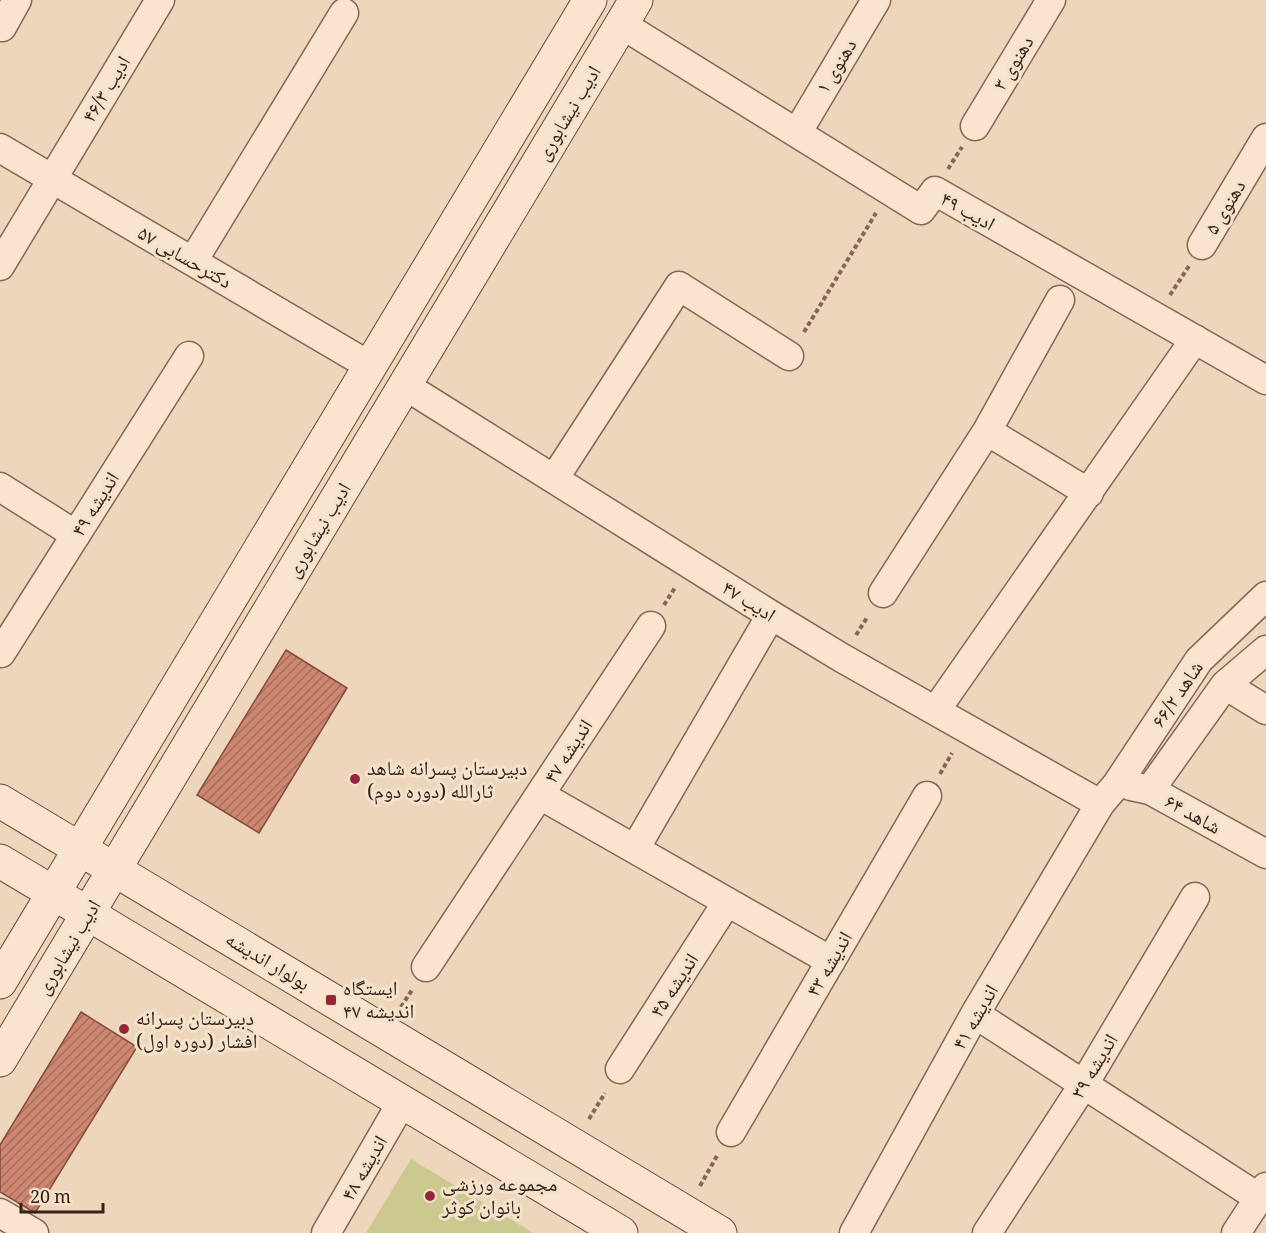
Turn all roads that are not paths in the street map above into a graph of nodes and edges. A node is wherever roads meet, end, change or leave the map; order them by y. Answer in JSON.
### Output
{"nodes":[{"id":1,"x":17,"y":0,"type":"edge"},
{"id":2,"x":160,"y":0,"type":"edge"},
{"id":3,"x":590,"y":0,"type":"edge"},
{"id":4,"x":876,"y":0,"type":"edge"},
{"id":5,"x":1051,"y":0,"type":"edge"},
{"id":6,"x":628,"y":12,"type":"edge"},
{"id":7,"x":344,"y":13,"type":"dead end"},
{"id":8,"x":2,"y":27,"type":"dead end"},
{"id":9,"x":975,"y":126,"type":"road end"},
{"id":10,"x":797,"y":133,"type":"junction"},
{"id":11,"x":1266,"y":138,"type":"edge"},
{"id":12,"x":0,"y":148,"type":"edge"},
{"id":13,"x":52,"y":179,"type":"junction"},
{"id":14,"x":1202,"y":245,"type":"road end"},
{"id":15,"x":193,"y":261,"type":"junction"},
{"id":16,"x":0,"y":266,"type":"edge"},
{"id":17,"x":1060,"y":300,"type":"dead end"},
{"id":18,"x":1195,"y":339,"type":"junction"},
{"id":19,"x":189,"y":356,"type":"dead end"},
{"id":20,"x":789,"y":356,"type":"road end"},
{"id":21,"x":370,"y":366,"type":"junction"},
{"id":22,"x":1266,"y":380,"type":"edge"},
{"id":23,"x":404,"y":386,"type":"junction"},
{"id":24,"x":987,"y":431,"type":"junction"},
{"id":25,"x":554,"y":479,"type":"junction"},
{"id":26,"x":0,"y":487,"type":"edge"},
{"id":27,"x":1089,"y":493,"type":"junction"},
{"id":28,"x":76,"y":534,"type":"junction"},
{"id":29,"x":883,"y":592,"type":"road end"},
{"id":30,"x":1266,"y":596,"type":"edge"},
{"id":31,"x":771,"y":615,"type":"junction"},
{"id":32,"x":651,"y":626,"type":"road end"},
{"id":33,"x":1266,"y":651,"type":"edge"},
{"id":34,"x":1,"y":652,"type":"edge"},
{"id":35,"x":1225,"y":685,"type":"junction"},
{"id":36,"x":936,"y":710,"type":"junction"},
{"id":37,"x":1266,"y":710,"type":"edge"},
{"id":38,"x":1150,"y":790,"type":"junction"},
{"id":39,"x":1109,"y":794,"type":"junction"},
{"id":40,"x":540,"y":795,"type":"junction"},
{"id":41,"x":927,"y":796,"type":"road end"},
{"id":42,"x":0,"y":801,"type":"edge"},
{"id":43,"x":80,"y":849,"type":"junction"},
{"id":44,"x":635,"y":849,"type":"junction"},
{"id":45,"x":1266,"y":854,"type":"edge"},
{"id":46,"x":0,"y":861,"type":"edge"},
{"id":47,"x":114,"y":869,"type":"junction"},
{"id":48,"x":54,"y":893,"type":"junction"},
{"id":49,"x":1195,"y":897,"type":"dead end"},
{"id":50,"x":727,"y":902,"type":"junction"},
{"id":51,"x":88,"y":913,"type":"junction"},
{"id":52,"x":831,"y":961,"type":"junction"},
{"id":53,"x":426,"y":967,"type":"road end"},
{"id":54,"x":0,"y":982,"type":"edge"},
{"id":55,"x":975,"y":1014,"type":"junction"},
{"id":56,"x":0,"y":1060,"type":"edge"},
{"id":57,"x":620,"y":1069,"type":"road end"},
{"id":58,"x":1084,"y":1084,"type":"junction"},
{"id":59,"x":402,"y":1102,"type":"junction"},
{"id":60,"x":731,"y":1132,"type":"road end"},
{"id":61,"x":1263,"y":1192,"type":"edge"},
{"id":62,"x":0,"y":1213,"type":"edge"},
{"id":63,"x":34,"y":1233,"type":"edge"},
{"id":64,"x":326,"y":1233,"type":"edge"},
{"id":65,"x":621,"y":1233,"type":"edge"},
{"id":66,"x":720,"y":1233,"type":"edge"},
{"id":67,"x":854,"y":1233,"type":"edge"},
{"id":68,"x":987,"y":1233,"type":"edge"},
{"id":69,"x":1236,"y":1233,"type":"edge"}],
"edges":[{"from":1,"to":8,"type":"street"},
{"from":2,"to":13,"type":"street","name":"ادیب ۴۶/۳"},
{"from":3,"to":21,"type":"street","name":"ادیب نیشابوری"},
{"from":4,"to":10,"type":"street","name":"دهنوی ۱"},
{"from":5,"to":9,"type":"street","name":"دهنوی ۳"},
{"from":6,"to":10,"type":"street","name":"ادیب ۴۹"},
{"from":6,"to":23,"type":"street","name":"ادیب نیشابوری"},
{"from":7,"to":15,"type":"street"},
{"from":10,"to":18,"type":"street","name":"ادیب ۴۹"},
{"from":11,"to":14,"type":"street","name":"دهنوی ۵"},
{"from":12,"to":13,"type":"street","name":"دکترحسابی ۵۷"},
{"from":13,"to":15,"type":"street","name":"دکترحسابی ۵۷"},
{"from":13,"to":16,"type":"street","name":"ادیب ۴۶/۳"},
{"from":15,"to":21,"type":"street","name":"دکترحسابی ۵۷"},
{"from":17,"to":24,"type":"street"},
{"from":18,"to":22,"type":"street","name":"ادیب ۴۹"},
{"from":18,"to":27,"type":"street"},
{"from":19,"to":28,"type":"street","name":"اندیشه ۴۹"},
{"from":20,"to":25,"type":"street"},
{"from":21,"to":43,"type":"street","name":"ادیب نیشابوری"},
{"from":23,"to":25,"type":"street","name":"ادیب ۴۷"},
{"from":23,"to":47,"type":"street","name":"ادیب نیشابوری"},
{"from":24,"to":27,"type":"street"},
{"from":24,"to":29,"type":"street"},
{"from":25,"to":31,"type":"street","name":"ادیب ۴۷"},
{"from":26,"to":28,"type":"street"},
{"from":27,"to":36,"type":"street"},
{"from":28,"to":34,"type":"street","name":"اندیشه ۴۹"},
{"from":30,"to":39,"type":"street","name":"شاهد ۶۶/۲"},
{"from":31,"to":36,"type":"street","name":"ادیب ۴۷"},
{"from":31,"to":44,"type":"street"},
{"from":32,"to":40,"type":"street","name":"اندیشه ۴۷"},
{"from":33,"to":35,"type":"street","name":"شاهد ۶۶/۲"},
{"from":35,"to":37,"type":"street"},
{"from":35,"to":38,"type":"street","name":"شاهد ۶۶/۲"},
{"from":36,"to":39,"type":"street","name":"ادیب ۴۷"},
{"from":38,"to":39,"type":"street","name":"شاهد ۶۴"},
{"from":38,"to":45,"type":"street","name":"شاهد ۶۴"},
{"from":39,"to":55,"type":"street","name":"اندیشه ۴۱"},
{"from":40,"to":44,"type":"street"},
{"from":40,"to":53,"type":"street","name":"اندیشه ۴۷"},
{"from":41,"to":52,"type":"street","name":"اندیشه ۴۳"},
{"from":42,"to":43,"type":"street","name":"بولوار اندیشه"},
{"from":43,"to":47,"type":"street","name":"بولوار اندیشه"},
{"from":43,"to":48,"type":"street","name":"ادیب نیشابوری"},
{"from":44,"to":50,"type":"street"},
{"from":46,"to":48,"type":"street"},
{"from":47,"to":51,"type":"street","name":"ادیب نیشابوری"},
{"from":47,"to":66,"type":"street","name":"بولوار اندیشه"},
{"from":48,"to":51,"type":"street"},
{"from":48,"to":54,"type":"street","name":"ادیب نیشابوری"},
{"from":49,"to":58,"type":"street","name":"اندیشه ۳۹"},
{"from":50,"to":52,"type":"street"},
{"from":50,"to":57,"type":"street","name":"اندیشه ۴۵"},
{"from":51,"to":56,"type":"street","name":"ادیب نیشابوری"},
{"from":51,"to":59,"type":"street"},
{"from":52,"to":60,"type":"street","name":"اندیشه ۴۳"},
{"from":55,"to":58,"type":"street"},
{"from":55,"to":67,"type":"street","name":"اندیشه ۴۱"},
{"from":58,"to":61,"type":"street"},
{"from":58,"to":68,"type":"street","name":"اندیشه ۳۹"},
{"from":59,"to":64,"type":"street","name":"اندیشه ۴۸"},
{"from":59,"to":65,"type":"street"},
{"from":61,"to":69,"type":"street"},
{"from":62,"to":63,"type":"street"}]}
